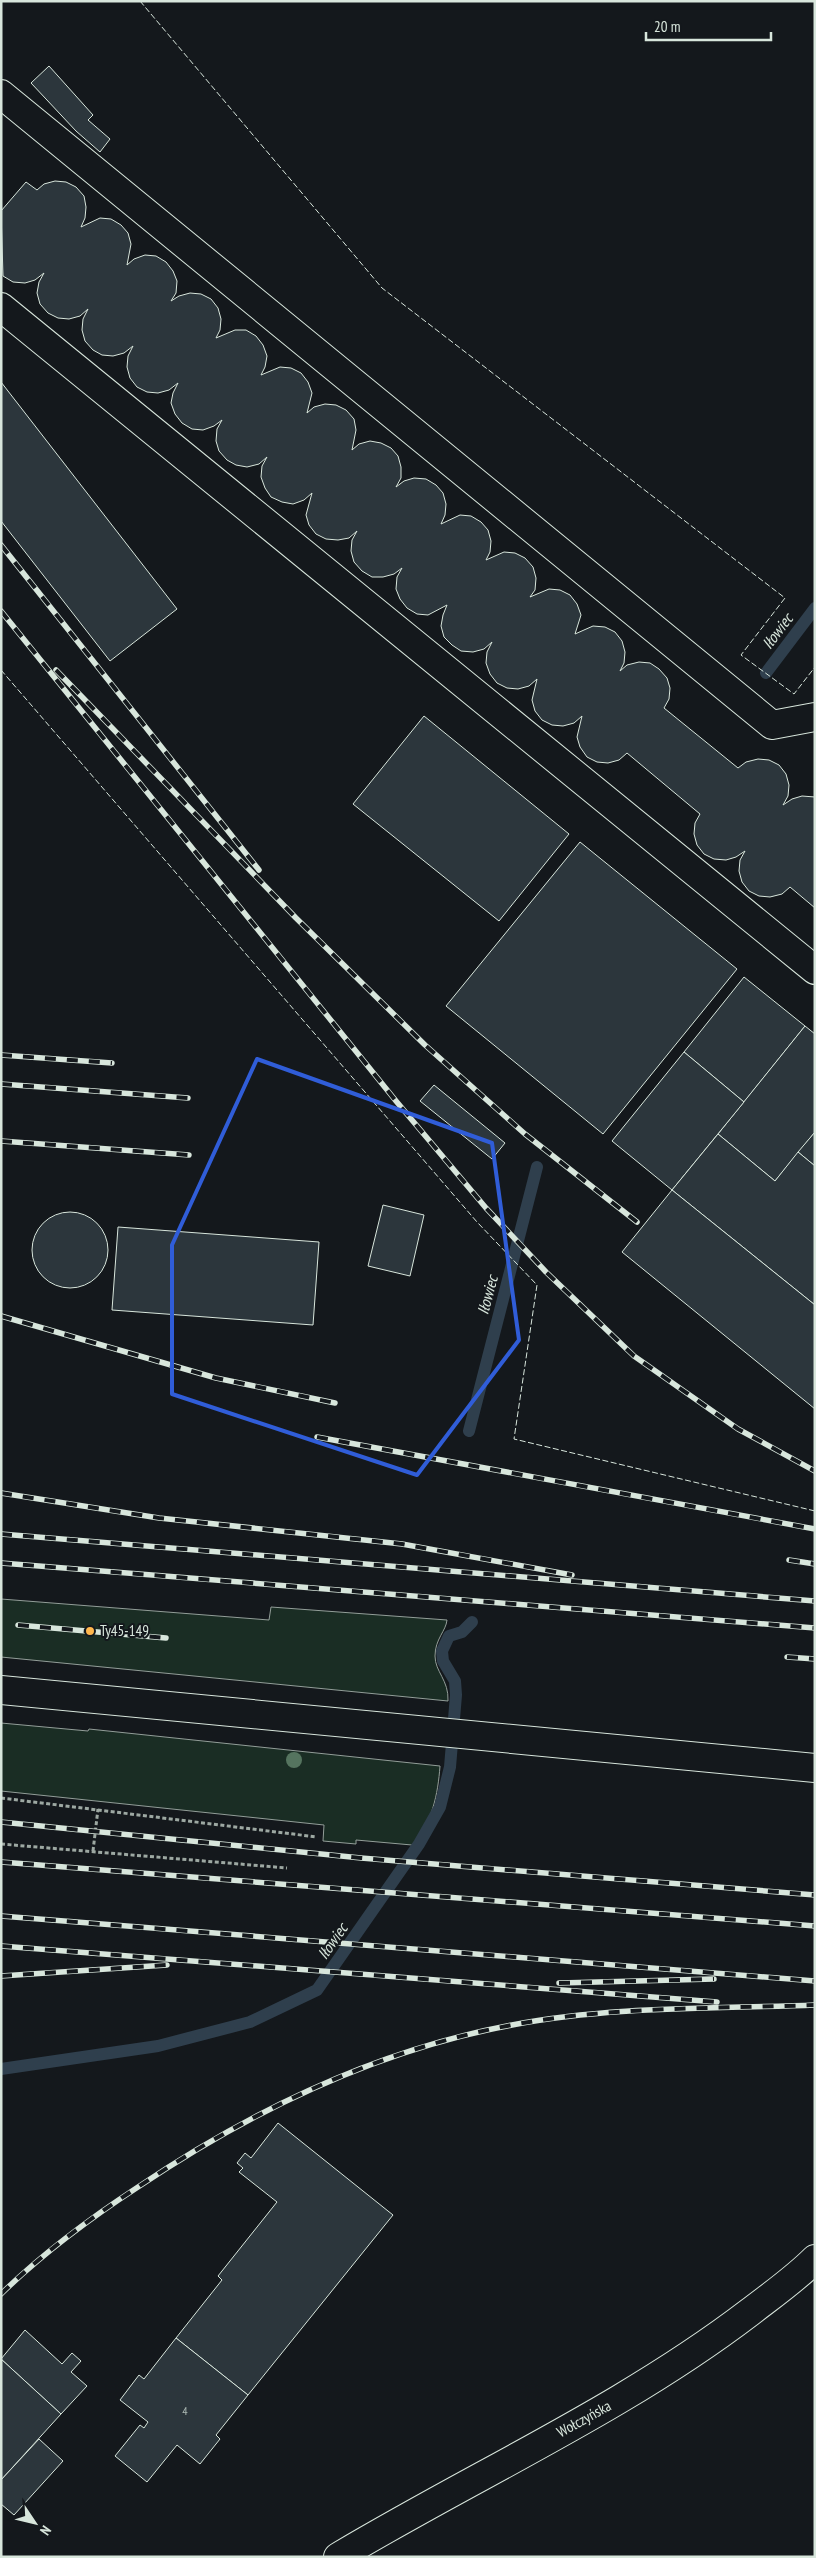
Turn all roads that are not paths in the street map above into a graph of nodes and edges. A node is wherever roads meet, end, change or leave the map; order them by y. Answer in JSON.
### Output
{"nodes":[{"id":1,"x":1,"y":94,"type":"edge"},
{"id":2,"x":1,"y":307,"type":"edge"},
{"id":3,"x":815,"y":717,"type":"edge"},
{"id":4,"x":815,"y":970,"type":"edge"},
{"id":5,"x":1,"y":1690,"type":"edge"},
{"id":6,"x":815,"y":1768,"type":"edge"},
{"id":7,"x":815,"y":2259,"type":"edge"},
{"id":8,"x":338,"y":2557,"type":"edge"}],
"edges":[{"from":1,"to":3,"type":"street"},
{"from":2,"to":4,"type":"street"},
{"from":5,"to":6,"type":"street"},
{"from":7,"to":8,"type":"street","name":"Wołczyńska"}]}
